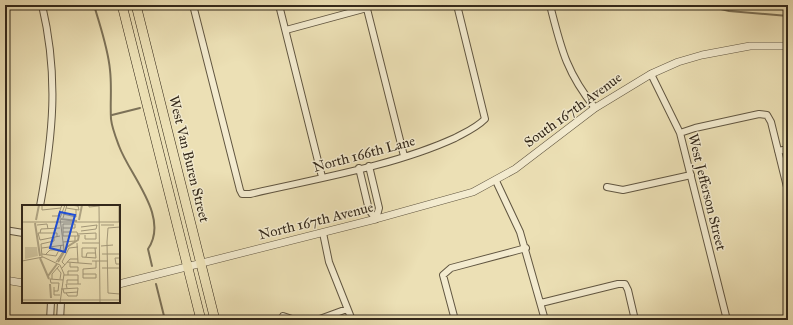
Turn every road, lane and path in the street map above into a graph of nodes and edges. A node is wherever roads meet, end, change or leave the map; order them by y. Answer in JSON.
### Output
{"nodes":[{"id":1,"x":42,"y":5,"type":"edge"},
{"id":2,"x":122,"y":5,"type":"edge"},
{"id":3,"x":136,"y":5,"type":"edge"},
{"id":4,"x":193,"y":5,"type":"edge"},
{"id":5,"x":279,"y":5,"type":"edge"},
{"id":6,"x":457,"y":5,"type":"edge"},
{"id":7,"x":550,"y":5,"type":"edge"},
{"id":8,"x":367,"y":7,"type":"edge"},
{"id":9,"x":286,"y":30,"type":"junction"},
{"id":10,"x":788,"y":46,"type":"edge"},
{"id":11,"x":651,"y":74,"type":"junction"},
{"id":12,"x":595,"y":108,"type":"junction"},
{"id":13,"x":680,"y":133,"type":"junction"},
{"id":14,"x":788,"y":149,"type":"edge"},
{"id":15,"x":778,"y":151,"type":"junction"},
{"id":16,"x":404,"y":156,"type":"junction"},
{"id":17,"x":369,"y":166,"type":"junction"},
{"id":18,"x":359,"y":168,"type":"junction"},
{"id":19,"x":515,"y":169,"type":"joint"},
{"id":20,"x":691,"y":175,"type":"junction"},
{"id":21,"x":322,"y":177,"type":"junction"},
{"id":22,"x":496,"y":181,"type":"junction"},
{"id":23,"x":607,"y":188,"type":"dead end"},
{"id":24,"x":788,"y":191,"type":"edge"},
{"id":25,"x":40,"y":205,"type":"edge"},
{"id":26,"x":376,"y":219,"type":"junction"},
{"id":27,"x":5,"y":230,"type":"edge"},
{"id":28,"x":22,"y":233,"type":"edge"},
{"id":29,"x":323,"y":233,"type":"junction"},
{"id":30,"x":526,"y":248,"type":"junction"},
{"id":31,"x":200,"y":263,"type":"junction"},
{"id":32,"x":188,"y":266,"type":"junction"},
{"id":33,"x":5,"y":280,"type":"edge"},
{"id":34,"x":22,"y":282,"type":"edge"},
{"id":35,"x":120,"y":284,"type":"edge"},
{"id":36,"x":51,"y":303,"type":"edge"},
{"id":37,"x":61,"y":303,"type":"edge"},
{"id":38,"x":541,"y":304,"type":"junction"},
{"id":39,"x":347,"y":309,"type":"junction"},
{"id":40,"x":283,"y":316,"type":"dead end"},
{"id":41,"x":50,"y":320,"type":"edge"},
{"id":42,"x":60,"y":320,"type":"edge"},
{"id":43,"x":201,"y":320,"type":"edge"},
{"id":44,"x":215,"y":320,"type":"edge"},
{"id":45,"x":295,"y":320,"type":"edge"},
{"id":46,"x":317,"y":320,"type":"edge"},
{"id":47,"x":352,"y":320,"type":"edge"},
{"id":48,"x":455,"y":320,"type":"edge"},
{"id":49,"x":545,"y":320,"type":"edge"},
{"id":50,"x":635,"y":320,"type":"edge"},
{"id":51,"x":727,"y":320,"type":"edge"}],
"edges":[{"from":1,"to":25,"type":"street"},
{"from":2,"to":32,"type":"main road","name":"West Van Buren Street"},
{"from":3,"to":31,"type":"main road","name":"West Van Buren Street"},
{"from":4,"to":21,"type":"street","name":"North 166th Lane"},
{"from":5,"to":9,"type":"street"},
{"from":6,"to":16,"type":"street","name":"North 166th Lane"},
{"from":7,"to":12,"type":"street"},
{"from":8,"to":9,"type":"street"},
{"from":8,"to":16,"type":"street"},
{"from":9,"to":21,"type":"street"},
{"from":10,"to":11,"type":"street","name":"South 167th Avenue"},
{"from":11,"to":12,"type":"street","name":"South 167th Avenue"},
{"from":11,"to":13,"type":"street","name":"West Jefferson Street"},
{"from":12,"to":19,"type":"street","name":"South 167th Avenue"},
{"from":13,"to":15,"type":"street"},
{"from":13,"to":20,"type":"street","name":"West Jefferson Street"},
{"from":14,"to":15,"type":"street"},
{"from":15,"to":24,"type":"street"},
{"from":16,"to":17,"type":"street","name":"North 166th Lane"},
{"from":17,"to":18,"type":"street","name":"North 166th Lane"},
{"from":17,"to":26,"type":"street"},
{"from":18,"to":21,"type":"street","name":"North 166th Lane"},
{"from":18,"to":26,"type":"street"},
{"from":19,"to":22,"type":"street","name":"North 167th Avenue"},
{"from":20,"to":23,"type":"street"},
{"from":20,"to":51,"type":"street","name":"West Jefferson Street"},
{"from":22,"to":26,"type":"street","name":"North 167th Avenue"},
{"from":22,"to":30,"type":"street"},
{"from":26,"to":29,"type":"street","name":"North 167th Avenue"},
{"from":27,"to":28,"type":"street"},
{"from":29,"to":31,"type":"street","name":"North 167th Avenue"},
{"from":29,"to":39,"type":"street"},
{"from":30,"to":38,"type":"street"},
{"from":30,"to":48,"type":"street"},
{"from":31,"to":32,"type":"street","name":"North 167th Avenue"},
{"from":31,"to":44,"type":"main road","name":"West Van Buren Street"},
{"from":32,"to":35,"type":"street","name":"North 167th Avenue"},
{"from":32,"to":43,"type":"main road","name":"West Van Buren Street"},
{"from":33,"to":34,"type":"street"},
{"from":36,"to":41,"type":"street"},
{"from":37,"to":42,"type":"street"},
{"from":38,"to":49,"type":"street"},
{"from":38,"to":50,"type":"street"},
{"from":39,"to":46,"type":"street"},
{"from":39,"to":47,"type":"street"},
{"from":40,"to":45,"type":"street"}]}
